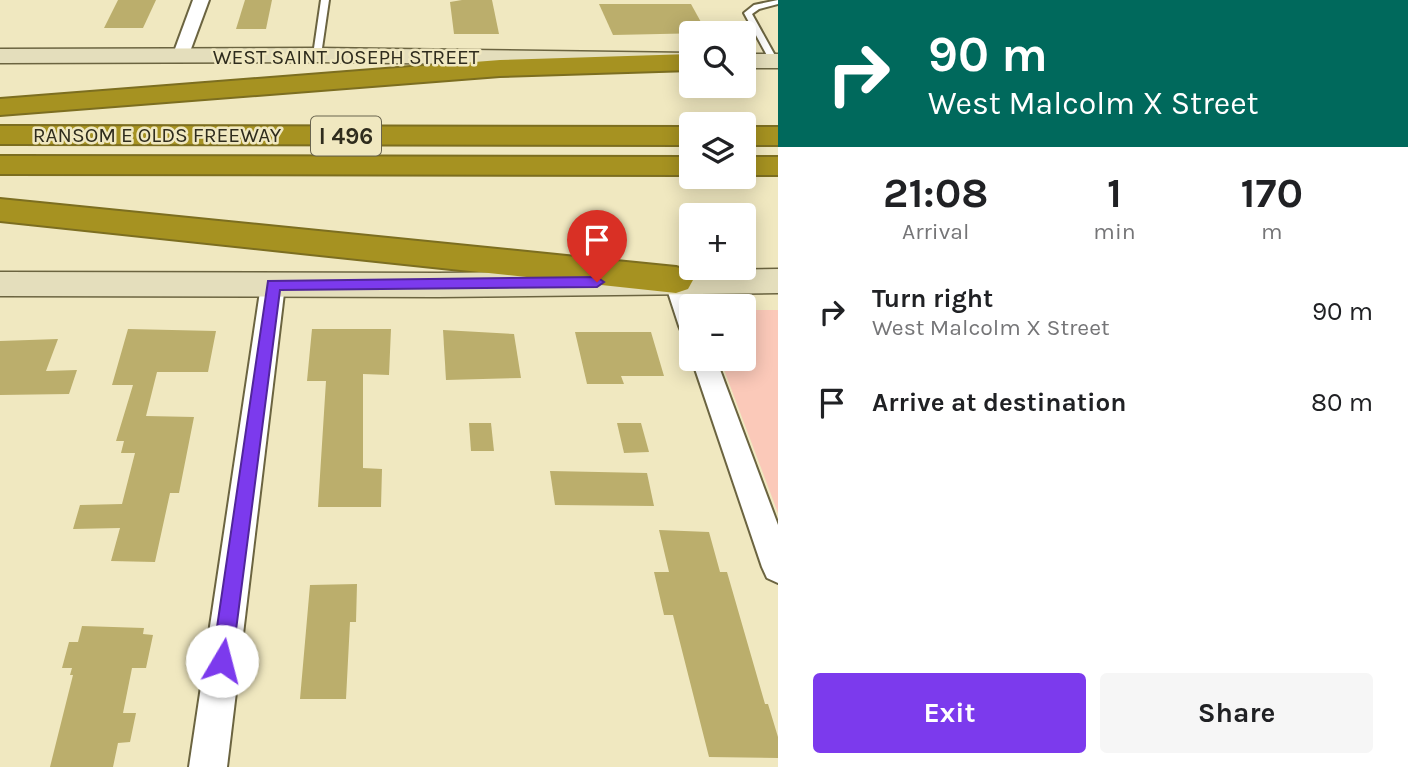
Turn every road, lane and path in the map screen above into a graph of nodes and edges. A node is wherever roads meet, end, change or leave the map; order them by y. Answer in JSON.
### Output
{"nodes":[{"id":1,"x":201,"y":0,"type":"edge"},
{"id":2,"x":325,"y":0,"type":"edge"},
{"id":3,"x":778,"y":2,"type":"edge"},
{"id":4,"x":317,"y":55,"type":"junction"},
{"id":5,"x":0,"y":56,"type":"edge"},
{"id":6,"x":180,"y":57,"type":"junction"},
{"id":7,"x":679,"y":61,"type":"edge"},
{"id":8,"x":679,"y":61,"type":"edge"},
{"id":9,"x":756,"y":61,"type":"edge"},
{"id":10,"x":776,"y":61,"type":"edge"},
{"id":11,"x":0,"y":107,"type":"edge"},
{"id":12,"x":0,"y":135,"type":"edge"},
{"id":13,"x":679,"y":136,"type":"edge"},
{"id":14,"x":756,"y":136,"type":"edge"},
{"id":15,"x":778,"y":136,"type":"edge"},
{"id":16,"x":0,"y":165,"type":"edge"},
{"id":17,"x":679,"y":166,"type":"edge"},
{"id":18,"x":756,"y":166,"type":"edge"},
{"id":19,"x":778,"y":166,"type":"edge"},
{"id":20,"x":0,"y":210,"type":"edge"},
{"id":21,"x":676,"y":280,"type":"junction"},
{"id":22,"x":778,"y":281,"type":"edge"},
{"id":23,"x":0,"y":284,"type":"edge"},
{"id":24,"x":273,"y":285,"type":"junction"},
{"id":25,"x":681,"y":294,"type":"edge"},
{"id":26,"x":707,"y":371,"type":"edge"},
{"id":27,"x":778,"y":567,"type":"edge"},
{"id":28,"x":208,"y":767,"type":"edge"}],
"edges":[{"from":1,"to":6,"type":"street"},
{"from":2,"to":4,"type":"lane"},
{"from":3,"to":10,"type":"lane"},
{"from":4,"to":6,"type":"main road","name":"WEST SAINT JOSEPH STREET"},
{"from":4,"to":7,"type":"main road","name":"WEST SAINT JOSEPH STREET"},
{"from":5,"to":6,"type":"main road","name":"WEST SAINT JOSEPH STREET"},
{"from":8,"to":11,"type":"highway"},
{"from":9,"to":10,"type":"main road"},
{"from":12,"to":13,"type":"highway","name":"RANSOM E OLDS FREEWAY","number":"I 496"},
{"from":14,"to":15,"type":"highway"},
{"from":16,"to":17,"type":"highway","name":"RANSOM E OLDS FREEWAY","number":"I 496"},
{"from":18,"to":19,"type":"highway"},
{"from":20,"to":21,"type":"highway"},
{"from":21,"to":22,"type":"main road"},
{"from":21,"to":24,"type":"main road"},
{"from":21,"to":25,"type":"street"},
{"from":23,"to":24,"type":"main road"},
{"from":24,"to":28,"type":"street"},
{"from":26,"to":27,"type":"street"}]}
